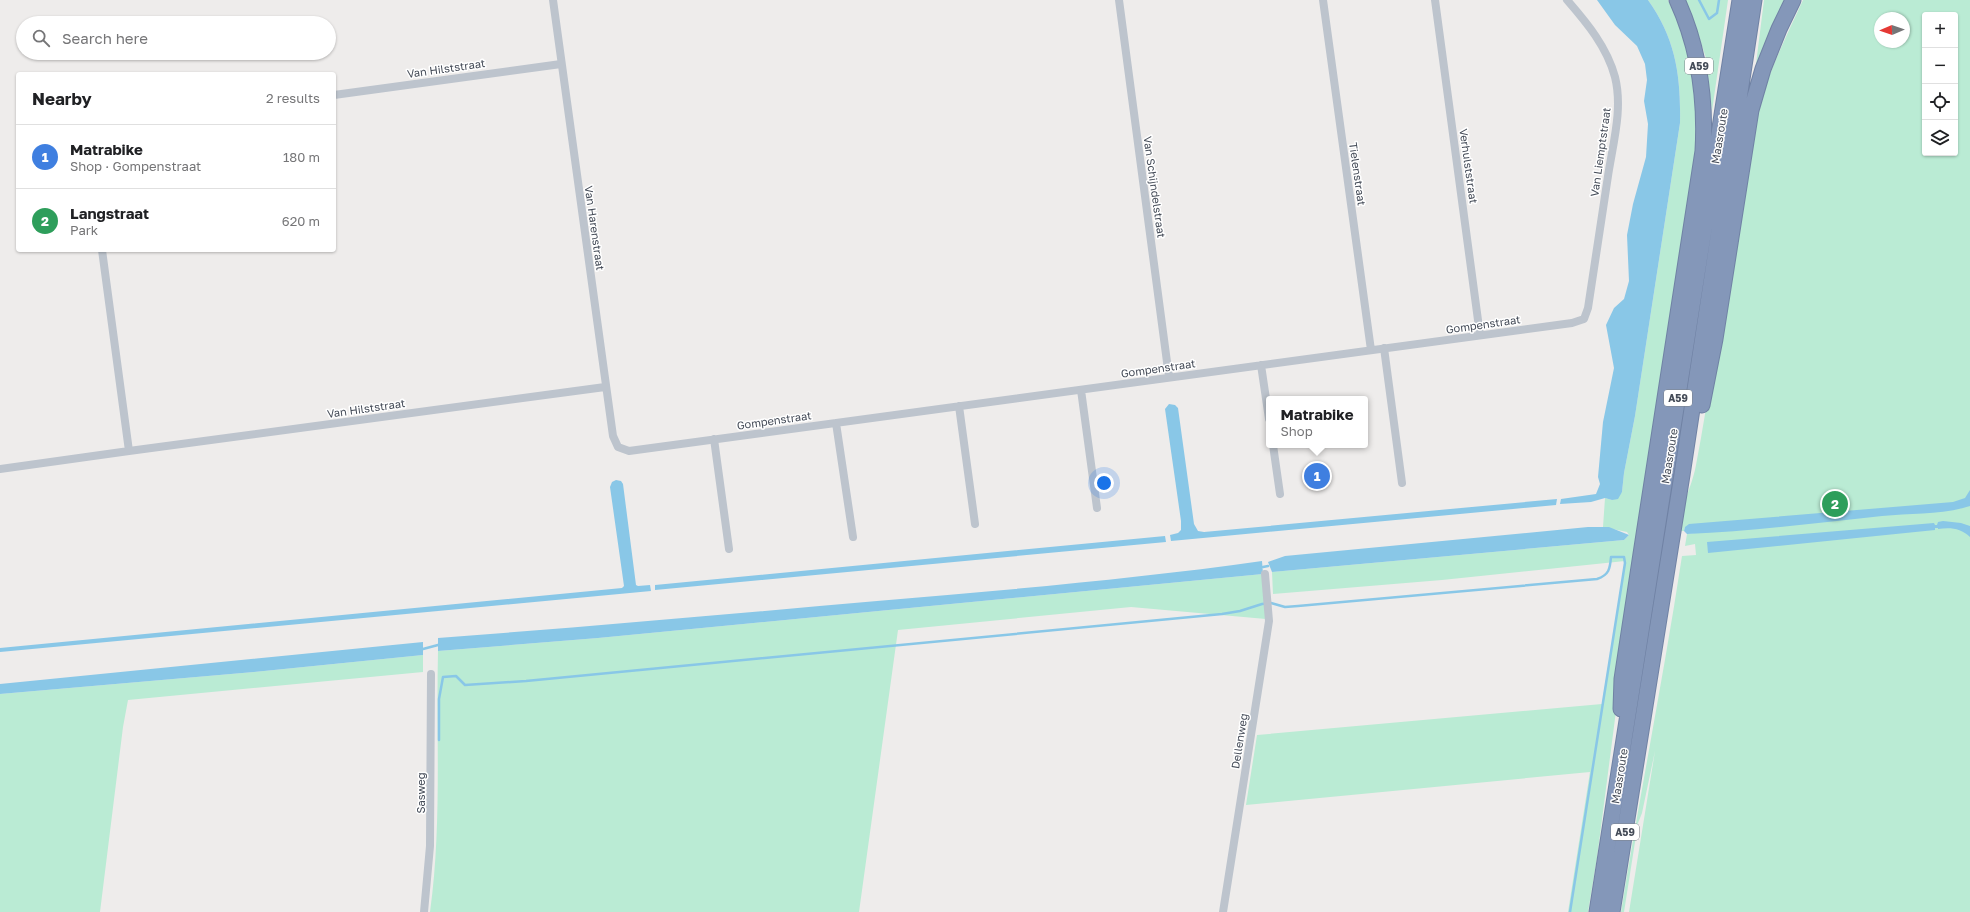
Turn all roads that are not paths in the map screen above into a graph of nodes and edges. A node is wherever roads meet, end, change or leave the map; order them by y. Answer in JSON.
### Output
{"nodes":[{"id":1,"x":553,"y":0,"type":"edge"},
{"id":2,"x":1119,"y":0,"type":"edge"},
{"id":3,"x":1324,"y":0,"type":"edge"},
{"id":4,"x":1435,"y":0,"type":"edge"},
{"id":5,"x":1567,"y":0,"type":"edge"},
{"id":6,"x":1677,"y":0,"type":"edge"},
{"id":7,"x":1740,"y":0,"type":"edge"},
{"id":8,"x":1754,"y":0,"type":"edge"},
{"id":9,"x":1793,"y":0,"type":"edge"},
{"id":10,"x":561,"y":64,"type":"junction"},
{"id":11,"x":336,"y":95,"type":"edge"},
{"id":12,"x":102,"y":252,"type":"edge"},
{"id":13,"x":1584,"y":319,"type":"joint"},
{"id":14,"x":1480,"y":335,"type":"junction"},
{"id":15,"x":1384,"y":348,"type":"junction"},
{"id":16,"x":1371,"y":350,"type":"junction"},
{"id":17,"x":1261,"y":365,"type":"junction"},
{"id":18,"x":1169,"y":378,"type":"junction"},
{"id":19,"x":605,"y":387,"type":"junction"},
{"id":20,"x":1081,"y":390,"type":"junction"},
{"id":21,"x":1266,"y":399,"type":"edge"},
{"id":22,"x":959,"y":406,"type":"junction"},
{"id":23,"x":836,"y":423,"type":"junction"},
{"id":24,"x":714,"y":439,"type":"junction"},
{"id":25,"x":1273,"y":448,"type":"edge"},
{"id":26,"x":129,"y":451,"type":"junction"},
{"id":27,"x":629,"y":451,"type":"joint"},
{"id":28,"x":0,"y":469,"type":"edge"},
{"id":29,"x":1682,"y":475,"type":"junction"},
{"id":30,"x":1402,"y":483,"type":"dead end"},
{"id":31,"x":1280,"y":494,"type":"dead end"},
{"id":32,"x":1097,"y":508,"type":"dead end"},
{"id":33,"x":975,"y":524,"type":"dead end"},
{"id":34,"x":853,"y":537,"type":"dead end"},
{"id":35,"x":728,"y":549,"type":"dead end"},
{"id":36,"x":1265,"y":574,"type":"dead end"},
{"id":37,"x":431,"y":674,"type":"dead end"},
{"id":38,"x":1615,"y":797,"type":"junction"},
{"id":39,"x":424,"y":912,"type":"edge"},
{"id":40,"x":1223,"y":912,"type":"edge"},
{"id":41,"x":1598,"y":912,"type":"edge"},
{"id":42,"x":1612,"y":912,"type":"edge"}],
"edges":[{"from":1,"to":10,"type":"street","name":"Van Harenstraat"},
{"from":2,"to":18,"type":"street","name":"Van Schijndelstraat"},
{"from":3,"to":16,"type":"street","name":"Tielenstraat"},
{"from":4,"to":14,"type":"street","name":"Verhulststraat"},
{"from":5,"to":13,"type":"street","name":"Van Liemptstraat"},
{"from":6,"to":38,"type":"highway","number":"A59"},
{"from":7,"to":38,"type":"highway","name":"Maasroute","number":"A59"},
{"from":8,"to":29,"type":"highway","name":"Maasroute","number":"A59"},
{"from":9,"to":29,"type":"highway","number":"A59"},
{"from":10,"to":11,"type":"street","name":"Van Hilststraat"},
{"from":10,"to":19,"type":"street","name":"Van Harenstraat"},
{"from":12,"to":26,"type":"street"},
{"from":13,"to":14,"type":"street","name":"Gompenstraat"},
{"from":14,"to":15,"type":"street","name":"Gompenstraat"},
{"from":15,"to":16,"type":"street","name":"Gompenstraat"},
{"from":15,"to":30,"type":"street"},
{"from":16,"to":17,"type":"street","name":"Gompenstraat"},
{"from":17,"to":18,"type":"street","name":"Gompenstraat"},
{"from":17,"to":21,"type":"street"},
{"from":18,"to":20,"type":"street","name":"Gompenstraat"},
{"from":19,"to":26,"type":"street","name":"Van Hilststraat"},
{"from":19,"to":27,"type":"street","name":"Van Harenstraat"},
{"from":20,"to":22,"type":"street","name":"Gompenstraat"},
{"from":20,"to":32,"type":"street"},
{"from":22,"to":23,"type":"street","name":"Gompenstraat"},
{"from":22,"to":33,"type":"street"},
{"from":23,"to":24,"type":"street","name":"Gompenstraat"},
{"from":23,"to":34,"type":"street"},
{"from":24,"to":27,"type":"street","name":"Gompenstraat"},
{"from":24,"to":35,"type":"street"},
{"from":25,"to":31,"type":"street"},
{"from":26,"to":28,"type":"street","name":"Van Hilststraat"},
{"from":29,"to":42,"type":"highway","name":"Maasroute","number":"A59"},
{"from":36,"to":40,"type":"street","name":"Dellenweg"},
{"from":37,"to":39,"type":"street","name":"Sasweg"},
{"from":38,"to":41,"type":"highway","name":"Maasroute","number":"A59"}]}
